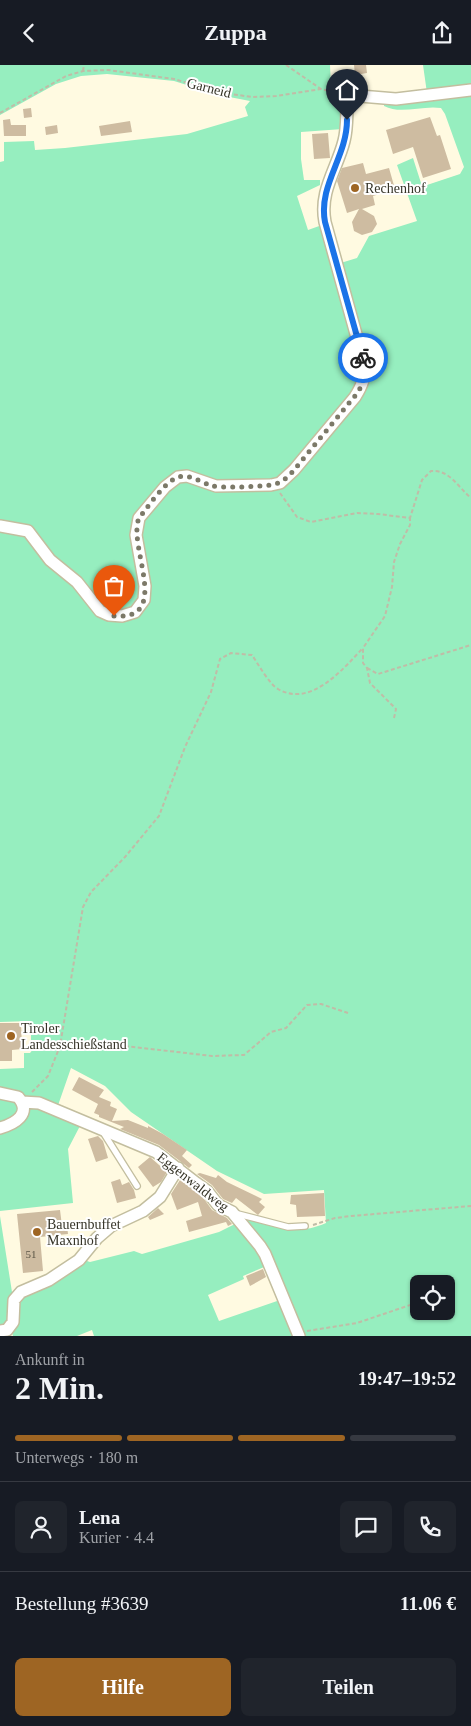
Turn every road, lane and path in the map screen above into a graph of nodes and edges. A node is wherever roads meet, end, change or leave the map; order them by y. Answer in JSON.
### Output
{"nodes":[{"id":1,"x":84,"y":65,"type":"edge"},
{"id":2,"x":286,"y":65,"type":"edge"},
{"id":3,"x":83,"y":71,"type":"junction"},
{"id":4,"x":321,"y":89,"type":"junction"},
{"id":5,"x":471,"y":91,"type":"edge"},
{"id":6,"x":348,"y":95,"type":"junction"},
{"id":7,"x":0,"y":113,"type":"edge"},
{"id":8,"x":275,"y":485,"type":"junction"},
{"id":9,"x":471,"y":498,"type":"edge"},
{"id":10,"x":410,"y":518,"type":"junction"},
{"id":11,"x":0,"y":526,"type":"edge"},
{"id":12,"x":471,"y":645,"type":"edge"},
{"id":13,"x":363,"y":648,"type":"junction"},
{"id":14,"x":368,"y":668,"type":"junction"},
{"id":15,"x":394,"y":718,"type":"dead end"},
{"id":16,"x":348,"y":1013,"type":"dead end"},
{"id":17,"x":60,"y":1046,"type":"junction"},
{"id":18,"x":0,"y":1093,"type":"edge"},
{"id":19,"x":22,"y":1102,"type":"junction"},
{"id":20,"x":0,"y":1128,"type":"edge"},
{"id":21,"x":100,"y":1128,"type":"junction"},
{"id":22,"x":178,"y":1168,"type":"junction"},
{"id":23,"x":137,"y":1186,"type":"dead end"},
{"id":24,"x":471,"y":1206,"type":"edge"},
{"id":25,"x":232,"y":1212,"type":"junction"},
{"id":26,"x":305,"y":1226,"type":"joint"},
{"id":27,"x":410,"y":1305,"type":"edge"},
{"id":28,"x":0,"y":1331,"type":"edge"},
{"id":29,"x":298,"y":1334,"type":"edge"}],
"edges":[{"from":1,"to":3,"type":"path"},
{"from":2,"to":4,"type":"path"},
{"from":3,"to":4,"type":"path","name":"Garneid"},
{"from":3,"to":7,"type":"path","name":"Garneid"},
{"from":4,"to":6,"type":"path","name":"Garneid"},
{"from":5,"to":6,"type":"street"},
{"from":6,"to":8,"type":"street"},
{"from":8,"to":10,"type":"path"},
{"from":8,"to":11,"type":"street"},
{"from":9,"to":10,"type":"path"},
{"from":10,"to":13,"type":"path"},
{"from":12,"to":14,"type":"path"},
{"from":13,"to":14,"type":"path"},
{"from":13,"to":17,"type":"path"},
{"from":14,"to":15,"type":"path"},
{"from":16,"to":17,"type":"path"},
{"from":17,"to":19,"type":"path"},
{"from":18,"to":19,"type":"street","name":"Eggenwaldweg"},
{"from":19,"to":20,"type":"street"},
{"from":19,"to":21,"type":"street","name":"Eggenwaldweg"},
{"from":21,"to":22,"type":"street","name":"Eggenwaldweg"},
{"from":21,"to":23,"type":"lane"},
{"from":22,"to":25,"type":"street","name":"Eggenwaldweg"},
{"from":22,"to":28,"type":"street"},
{"from":24,"to":26,"type":"path"},
{"from":25,"to":26,"type":"lane"},
{"from":25,"to":29,"type":"street","name":"Eggenwaldweg"},
{"from":27,"to":29,"type":"path"}]}
